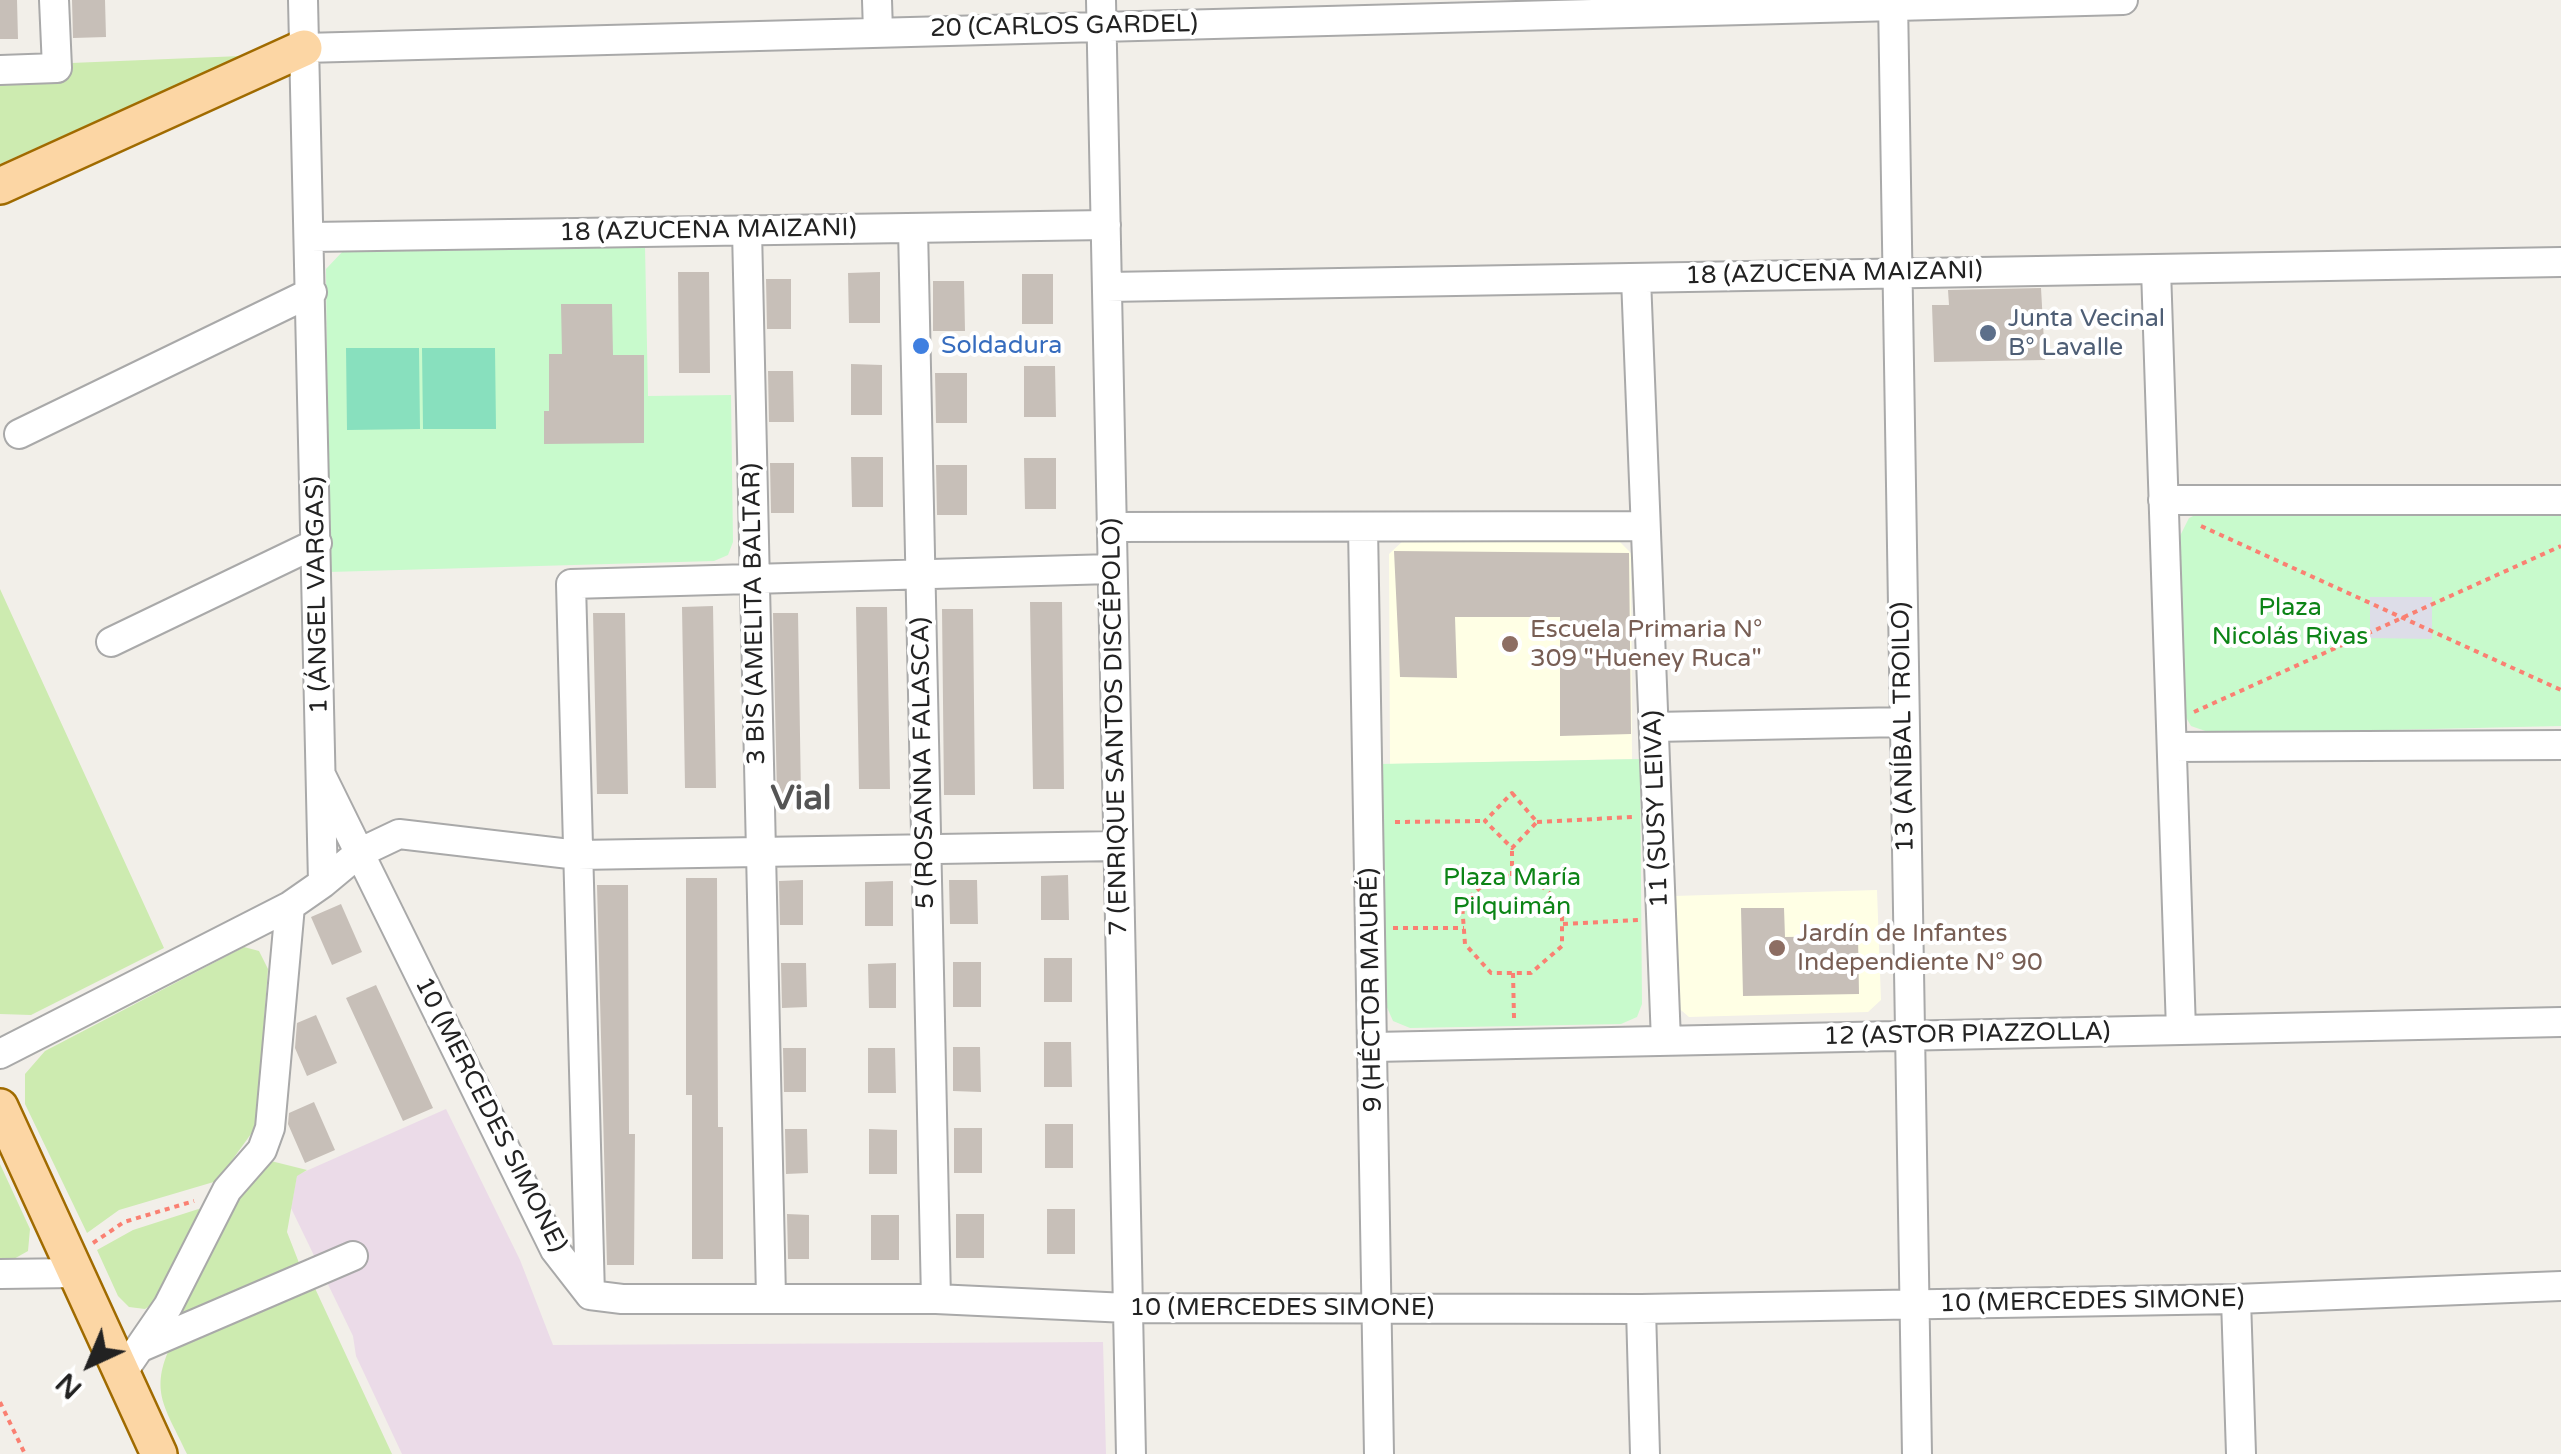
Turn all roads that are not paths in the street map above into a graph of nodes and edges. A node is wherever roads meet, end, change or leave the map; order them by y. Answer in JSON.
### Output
{"nodes":[{"id":1,"x":54,"y":0,"type":"edge"},
{"id":2,"x":303,"y":0,"type":"edge"},
{"id":3,"x":877,"y":0,"type":"edge"},
{"id":4,"x":2123,"y":0,"type":"edge"},
{"id":5,"x":1893,"y":3,"type":"edge"},
{"id":6,"x":1102,"y":13,"type":"edge"},
{"id":7,"x":878,"y":32,"type":"junction"},
{"id":8,"x":304,"y":48,"type":"junction"},
{"id":9,"x":0,"y":70,"type":"edge"},
{"id":10,"x":0,"y":186,"type":"edge"},
{"id":11,"x":1106,"y":225,"type":"junction"},
{"id":12,"x":913,"y":228,"type":"junction"},
{"id":13,"x":747,"y":230,"type":"junction"},
{"id":14,"x":311,"y":237,"type":"junction"},
{"id":15,"x":2561,"y":262,"type":"edge"},
{"id":16,"x":2156,"y":269,"type":"junction"},
{"id":17,"x":1897,"y":273,"type":"junction"},
{"id":18,"x":1636,"y":278,"type":"junction"},
{"id":19,"x":1107,"y":287,"type":"junction"},
{"id":20,"x":312,"y":292,"type":"junction"},
{"id":21,"x":20,"y":434,"type":"dead end"},
{"id":22,"x":2561,"y":500,"type":"edge"},
{"id":23,"x":2164,"y":504,"type":"junction"},
{"id":24,"x":1645,"y":526,"type":"junction"},
{"id":25,"x":1112,"y":527,"type":"junction"},
{"id":26,"x":1363,"y":527,"type":"junction"},
{"id":27,"x":316,"y":543,"type":"junction"},
{"id":28,"x":1112,"y":569,"type":"junction"},
{"id":29,"x":920,"y":574,"type":"junction"},
{"id":30,"x":754,"y":579,"type":"junction"},
{"id":31,"x":111,"y":642,"type":"dead end"},
{"id":32,"x":1904,"y":722,"type":"junction"},
{"id":33,"x":1654,"y":727,"type":"junction"},
{"id":34,"x":2171,"y":735,"type":"junction"},
{"id":35,"x":2561,"y":745,"type":"edge"},
{"id":36,"x":321,"y":774,"type":"junction"},
{"id":37,"x":1118,"y":846,"type":"junction"},
{"id":38,"x":926,"y":849,"type":"junction"},
{"id":39,"x":760,"y":851,"type":"junction"},
{"id":40,"x":359,"y":853,"type":"junction"},
{"id":41,"x":578,"y":855,"type":"junction"},
{"id":42,"x":323,"y":883,"type":"junction"},
{"id":43,"x":290,"y":906,"type":"junction"},
{"id":44,"x":2561,"y":1022,"type":"edge"},
{"id":45,"x":2181,"y":1030,"type":"junction"},
{"id":46,"x":1908,"y":1036,"type":"junction"},
{"id":47,"x":1666,"y":1041,"type":"junction"},
{"id":48,"x":1374,"y":1047,"type":"junction"},
{"id":49,"x":0,"y":1054,"type":"edge"},
{"id":50,"x":0,"y":1107,"type":"edge"},
{"id":51,"x":354,"y":1256,"type":"dead end"},
{"id":52,"x":73,"y":1266,"type":"junction"},
{"id":53,"x":0,"y":1274,"type":"edge"},
{"id":54,"x":2561,"y":1286,"type":"edge"},
{"id":55,"x":590,"y":1295,"type":"junction"},
{"id":56,"x":771,"y":1297,"type":"junction"},
{"id":57,"x":936,"y":1299,"type":"junction"},
{"id":58,"x":2236,"y":1299,"type":"junction"},
{"id":59,"x":1914,"y":1306,"type":"junction"},
{"id":60,"x":1127,"y":1308,"type":"junction"},
{"id":61,"x":1641,"y":1308,"type":"junction"},
{"id":62,"x":1375,"y":1309,"type":"junction"},
{"id":63,"x":130,"y":1360,"type":"junction"},
{"id":64,"x":159,"y":1454,"type":"edge"},
{"id":65,"x":1131,"y":1454,"type":"edge"},
{"id":66,"x":1379,"y":1454,"type":"edge"},
{"id":67,"x":1646,"y":1454,"type":"edge"},
{"id":68,"x":1917,"y":1454,"type":"edge"},
{"id":69,"x":2241,"y":1454,"type":"edge"}],
"edges":[{"from":1,"to":9,"type":"street"},
{"from":2,"to":8,"type":"street","name":"1 (ÁNGEL VARGAS)"},
{"from":3,"to":7,"type":"street"},
{"from":4,"to":5,"type":"street","name":"20 (CARLOS GARDEL)"},
{"from":5,"to":6,"type":"street","name":"20 (CARLOS GARDEL)"},
{"from":5,"to":17,"type":"street","name":"13 (ANÍBAL TROILO)"},
{"from":6,"to":7,"type":"street","name":"20 (CARLOS GARDEL)"},
{"from":6,"to":11,"type":"street","name":"7 (ENRIQUE SANTOS DISCÉPOLO)"},
{"from":7,"to":8,"type":"street","name":"20 (CARLOS GARDEL)"},
{"from":8,"to":10,"type":"main road"},
{"from":8,"to":14,"type":"street","name":"1 (ÁNGEL VARGAS)"},
{"from":11,"to":12,"type":"street","name":"18 (AZUCENA MAIZANI)"},
{"from":11,"to":19,"type":"street","name":"7 (ENRIQUE SANTOS DISCÉPOLO)"},
{"from":12,"to":13,"type":"street","name":"18 (AZUCENA MAIZANI)"},
{"from":12,"to":29,"type":"street","name":"5 (ROSANNA FALASCA)"},
{"from":13,"to":14,"type":"street","name":"18 (AZUCENA MAIZANI)"},
{"from":13,"to":30,"type":"street","name":"3 BIS (AMELITA BALTAR)"},
{"from":14,"to":20,"type":"street","name":"1 (ÁNGEL VARGAS)"},
{"from":15,"to":16,"type":"street","name":"18 (AZUCENA MAIZANI)"},
{"from":16,"to":17,"type":"street","name":"18 (AZUCENA MAIZANI)"},
{"from":16,"to":23,"type":"street"},
{"from":17,"to":18,"type":"street","name":"18 (AZUCENA MAIZANI)"},
{"from":17,"to":32,"type":"street","name":"13 (ANÍBAL TROILO)"},
{"from":18,"to":19,"type":"street","name":"18 (AZUCENA MAIZANI)"},
{"from":18,"to":24,"type":"street","name":"11 (SUSY LEIVA)"},
{"from":19,"to":25,"type":"street","name":"7 (ENRIQUE SANTOS DISCÉPOLO)"},
{"from":20,"to":21,"type":"street"},
{"from":20,"to":27,"type":"street","name":"1 (ÁNGEL VARGAS)"},
{"from":22,"to":23,"type":"street"},
{"from":23,"to":34,"type":"street"},
{"from":24,"to":26,"type":"street"},
{"from":24,"to":33,"type":"street","name":"11 (SUSY LEIVA)"},
{"from":25,"to":26,"type":"street"},
{"from":25,"to":28,"type":"street","name":"7 (ENRIQUE SANTOS DISCÉPOLO)"},
{"from":26,"to":48,"type":"street","name":"9 (HÉCTOR MAURÉ)"},
{"from":27,"to":31,"type":"street"},
{"from":27,"to":36,"type":"street","name":"1 (ÁNGEL VARGAS)"},
{"from":28,"to":29,"type":"street"},
{"from":28,"to":37,"type":"street","name":"7 (ENRIQUE SANTOS DISCÉPOLO)"},
{"from":29,"to":30,"type":"street"},
{"from":29,"to":38,"type":"street","name":"5 (ROSANNA FALASCA)"},
{"from":30,"to":39,"type":"street","name":"3 BIS (AMELITA BALTAR)"},
{"from":30,"to":41,"type":"street"},
{"from":32,"to":33,"type":"street"},
{"from":32,"to":46,"type":"street","name":"13 (ANÍBAL TROILO)"},
{"from":33,"to":47,"type":"street","name":"11 (SUSY LEIVA)"},
{"from":34,"to":35,"type":"street"},
{"from":34,"to":45,"type":"street"},
{"from":36,"to":40,"type":"street","name":"10 (MERCEDES SIMONE)"},
{"from":36,"to":42,"type":"street","name":"1 (ÁNGEL VARGAS)"},
{"from":37,"to":38,"type":"street"},
{"from":37,"to":60,"type":"street","name":"7 (ENRIQUE SANTOS DISCÉPOLO)"},
{"from":38,"to":39,"type":"street"},
{"from":38,"to":57,"type":"street","name":"5 (ROSANNA FALASCA)"},
{"from":39,"to":41,"type":"street"},
{"from":39,"to":56,"type":"street","name":"3 BIS (AMELITA BALTAR)"},
{"from":40,"to":41,"type":"street"},
{"from":40,"to":42,"type":"street"},
{"from":40,"to":55,"type":"street","name":"10 (MERCEDES SIMONE)"},
{"from":41,"to":55,"type":"street"},
{"from":42,"to":43,"type":"street"},
{"from":43,"to":49,"type":"street"},
{"from":43,"to":63,"type":"street"},
{"from":44,"to":45,"type":"street","name":"12 (ASTOR PIAZZOLLA)"},
{"from":45,"to":46,"type":"street","name":"12 (ASTOR PIAZZOLLA)"},
{"from":46,"to":47,"type":"street","name":"12 (ASTOR PIAZZOLLA)"},
{"from":46,"to":59,"type":"street","name":"13 (ANÍBAL TROILO)"},
{"from":47,"to":48,"type":"street","name":"12 (ASTOR PIAZZOLLA)"},
{"from":48,"to":62,"type":"street","name":"9 (HÉCTOR MAURÉ)"},
{"from":50,"to":52,"type":"main road"},
{"from":51,"to":63,"type":"street"},
{"from":52,"to":53,"type":"street"},
{"from":52,"to":63,"type":"main road"},
{"from":54,"to":58,"type":"street","name":"10 (MERCEDES SIMONE)"},
{"from":55,"to":56,"type":"street","name":"10 (MERCEDES SIMONE)"},
{"from":56,"to":57,"type":"street","name":"10 (MERCEDES SIMONE)"},
{"from":57,"to":60,"type":"street","name":"10 (MERCEDES SIMONE)"},
{"from":58,"to":59,"type":"street","name":"10 (MERCEDES SIMONE)"},
{"from":58,"to":69,"type":"street"},
{"from":59,"to":61,"type":"street","name":"10 (MERCEDES SIMONE)"},
{"from":59,"to":68,"type":"street","name":"13 (ANÍBAL TROILO)"},
{"from":60,"to":62,"type":"street","name":"10 (MERCEDES SIMONE)"},
{"from":60,"to":65,"type":"street","name":"7 (ENRIQUE SANTOS DISCÉPOLO)"},
{"from":61,"to":62,"type":"street","name":"10 (MERCEDES SIMONE)"},
{"from":61,"to":67,"type":"street"},
{"from":62,"to":66,"type":"street","name":"9 (HÉCTOR MAURÉ)"},
{"from":63,"to":64,"type":"main road"}]}
